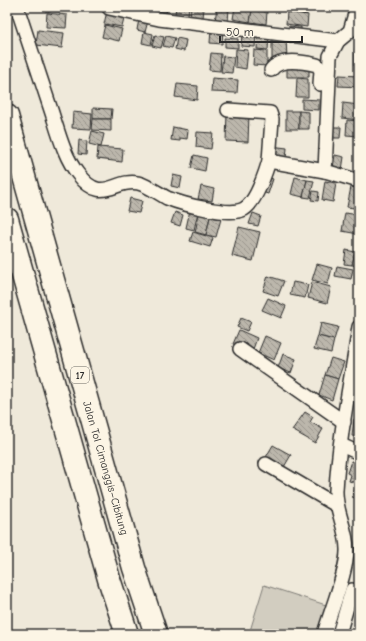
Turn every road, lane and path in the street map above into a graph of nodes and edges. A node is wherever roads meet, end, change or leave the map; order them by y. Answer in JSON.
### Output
{"nodes":[{"id":1,"x":17,"y":7,"type":"edge"},
{"id":2,"x":357,"y":7,"type":"edge"},
{"id":3,"x":109,"y":8,"type":"edge"},
{"id":4,"x":147,"y":11,"type":"edge"},
{"id":5,"x":338,"y":41,"type":"junction"},
{"id":6,"x":271,"y":70,"type":"dead end"},
{"id":7,"x":328,"y":99,"type":"junction"},
{"id":8,"x":228,"y":110,"type":"dead end"},
{"id":9,"x":7,"y":116,"type":"edge"},
{"id":10,"x":269,"y":161,"type":"junction"},
{"id":11,"x":324,"y":172,"type":"junction"},
{"id":12,"x":359,"y":181,"type":"edge"},
{"id":13,"x":7,"y":219,"type":"edge"},
{"id":14,"x":359,"y":326,"type":"edge"},
{"id":15,"x":240,"y":349,"type":"dead end"},
{"id":16,"x":344,"y":422,"type":"junction"},
{"id":17,"x":341,"y":445,"type":"junction"},
{"id":18,"x":359,"y":453,"type":"edge"},
{"id":19,"x":266,"y":464,"type":"dead end"},
{"id":20,"x":336,"y":505,"type":"junction"},
{"id":21,"x":352,"y":590,"type":"dead end"},
{"id":22,"x":127,"y":634,"type":"edge"},
{"id":23,"x":156,"y":634,"type":"edge"},
{"id":24,"x":324,"y":634,"type":"edge"},
{"id":25,"x":339,"y":634,"type":"edge"}],
"edges":[{"from":1,"to":10,"type":"street"},
{"from":2,"to":5,"type":"street"},
{"from":3,"to":4,"type":"street"},
{"from":4,"to":5,"type":"street"},
{"from":5,"to":7,"type":"street"},
{"from":6,"to":7,"type":"street"},
{"from":7,"to":11,"type":"street"},
{"from":8,"to":10,"type":"street"},
{"from":9,"to":23,"type":"highway","name":"Jalan Tol Cimanggis–Cibitung","number":"17"},
{"from":10,"to":11,"type":"street"},
{"from":11,"to":12,"type":"street"},
{"from":13,"to":22,"type":"highway"},
{"from":14,"to":16,"type":"street"},
{"from":15,"to":16,"type":"street"},
{"from":16,"to":17,"type":"street"},
{"from":17,"to":18,"type":"street"},
{"from":17,"to":20,"type":"street"},
{"from":19,"to":20,"type":"street"},
{"from":20,"to":24,"type":"street"},
{"from":21,"to":25,"type":"street"}]}
